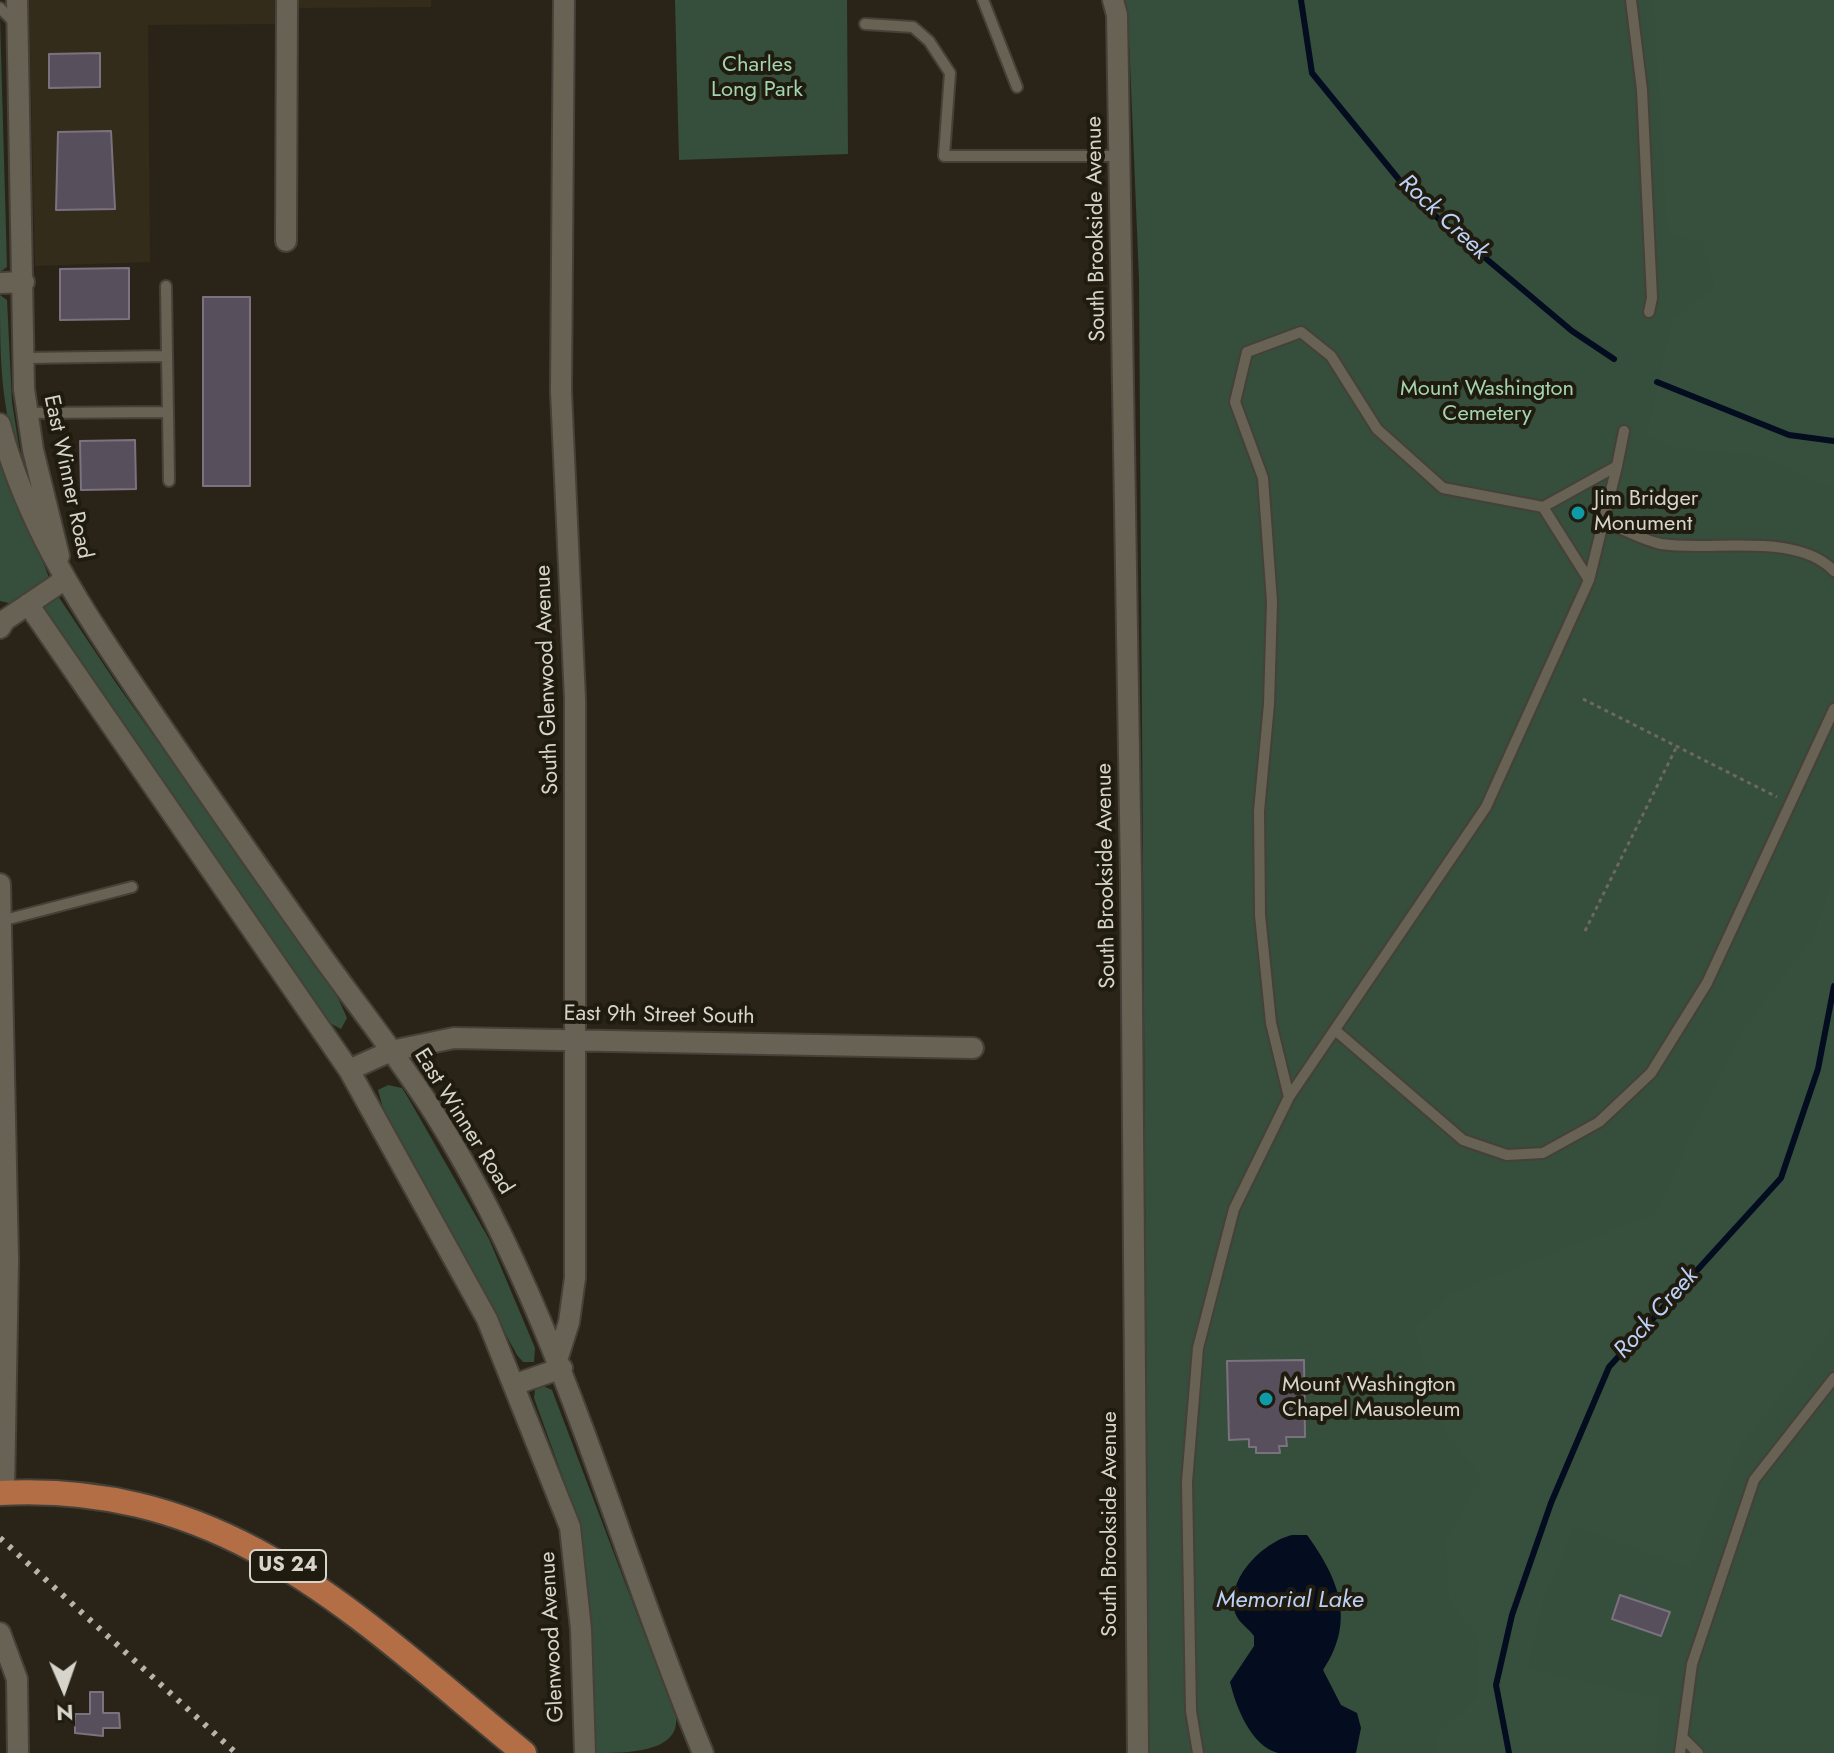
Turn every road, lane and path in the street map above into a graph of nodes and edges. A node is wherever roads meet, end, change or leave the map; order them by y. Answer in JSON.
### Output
{"nodes":[{"id":1,"x":17,"y":0,"type":"edge"},
{"id":2,"x":287,"y":0,"type":"edge"},
{"id":3,"x":564,"y":0,"type":"edge"},
{"id":4,"x":983,"y":0,"type":"edge"},
{"id":5,"x":1113,"y":0,"type":"edge"},
{"id":6,"x":1631,"y":0,"type":"edge"},
{"id":7,"x":0,"y":8,"type":"edge"},
{"id":8,"x":865,"y":24,"type":"dead end"},
{"id":9,"x":18,"y":30,"type":"junction"},
{"id":10,"x":1017,"y":87,"type":"dead end"},
{"id":11,"x":1120,"y":156,"type":"junction"},
{"id":12,"x":286,"y":241,"type":"dead end"},
{"id":13,"x":24,"y":282,"type":"junction"},
{"id":14,"x":0,"y":283,"type":"edge"},
{"id":15,"x":166,"y":286,"type":"dead end"},
{"id":16,"x":1649,"y":312,"type":"dead end"},
{"id":17,"x":167,"y":356,"type":"junction"},
{"id":18,"x":24,"y":358,"type":"junction"},
{"id":19,"x":168,"y":412,"type":"junction"},
{"id":20,"x":27,"y":413,"type":"junction"},
{"id":21,"x":0,"y":424,"type":"edge"},
{"id":22,"x":1624,"y":431,"type":"dead end"},
{"id":23,"x":1617,"y":466,"type":"junction"},
{"id":24,"x":169,"y":481,"type":"dead end"},
{"id":25,"x":1543,"y":507,"type":"junction"},
{"id":26,"x":1603,"y":521,"type":"junction"},
{"id":27,"x":1834,"y":571,"type":"edge"},
{"id":28,"x":64,"y":580,"type":"junction"},
{"id":29,"x":1589,"y":580,"type":"junction"},
{"id":30,"x":28,"y":604,"type":"junction"},
{"id":31,"x":0,"y":628,"type":"edge"},
{"id":32,"x":1583,"y":699,"type":"dead end"},
{"id":33,"x":1834,"y":709,"type":"edge"},
{"id":34,"x":1677,"y":746,"type":"junction"},
{"id":35,"x":1791,"y":804,"type":"junction"},
{"id":36,"x":0,"y":884,"type":"edge"},
{"id":37,"x":132,"y":887,"type":"dead end"},
{"id":38,"x":1,"y":921,"type":"edge"},
{"id":39,"x":1585,"y":931,"type":"dead end"},
{"id":40,"x":1335,"y":1030,"type":"junction"},
{"id":41,"x":575,"y":1038,"type":"junction"},
{"id":42,"x":973,"y":1048,"type":"dead end"},
{"id":43,"x":391,"y":1051,"type":"junction"},
{"id":44,"x":2,"y":1056,"type":"edge"},
{"id":45,"x":349,"y":1070,"type":"junction"},
{"id":46,"x":1289,"y":1097,"type":"junction"},
{"id":47,"x":560,"y":1362,"type":"junction"},
{"id":48,"x":1834,"y":1378,"type":"edge"},
{"id":49,"x":516,"y":1384,"type":"junction"},
{"id":50,"x":2,"y":1493,"type":"edge"},
{"id":51,"x":0,"y":1633,"type":"edge"},
{"id":52,"x":1682,"y":1737,"type":"junction"},
{"id":53,"x":698,"y":1751,"type":"edge"},
{"id":54,"x":18,"y":1753,"type":"edge"},
{"id":55,"x":524,"y":1753,"type":"edge"},
{"id":56,"x":585,"y":1753,"type":"edge"},
{"id":57,"x":1138,"y":1753,"type":"edge"},
{"id":58,"x":1198,"y":1753,"type":"edge"},
{"id":59,"x":1680,"y":1753,"type":"edge"},
{"id":60,"x":1698,"y":1753,"type":"edge"}],
"edges":[{"from":1,"to":9,"type":"street","name":"East Winner Road"},
{"from":2,"to":12,"type":"street"},
{"from":3,"to":41,"type":"street","name":"South Glenwood Avenue"},
{"from":4,"to":10,"type":"lane"},
{"from":5,"to":11,"type":"street","name":"South Brookside Avenue"},
{"from":6,"to":16,"type":"lane"},
{"from":7,"to":9,"type":"lane"},
{"from":8,"to":11,"type":"lane"},
{"from":9,"to":13,"type":"street","name":"East Winner Road"},
{"from":11,"to":57,"type":"street","name":"South Brookside Avenue"},
{"from":13,"to":14,"type":"street"},
{"from":13,"to":18,"type":"street","name":"East Winner Road"},
{"from":15,"to":17,"type":"lane"},
{"from":17,"to":18,"type":"lane"},
{"from":17,"to":19,"type":"lane"},
{"from":18,"to":20,"type":"street","name":"East Winner Road"},
{"from":19,"to":20,"type":"lane"},
{"from":19,"to":24,"type":"lane"},
{"from":20,"to":28,"type":"street","name":"East Winner Road"},
{"from":21,"to":28,"type":"street","name":"East Winner Road"},
{"from":22,"to":23,"type":"lane"},
{"from":23,"to":25,"type":"lane"},
{"from":23,"to":26,"type":"lane"},
{"from":25,"to":29,"type":"lane"},
{"from":25,"to":46,"type":"lane"},
{"from":26,"to":27,"type":"lane"},
{"from":26,"to":29,"type":"lane"},
{"from":28,"to":30,"type":"street"},
{"from":28,"to":43,"type":"street","name":"East Winner Road"},
{"from":29,"to":40,"type":"lane"},
{"from":30,"to":31,"type":"street"},
{"from":30,"to":45,"type":"street"},
{"from":32,"to":34,"type":"path"},
{"from":33,"to":35,"type":"lane"},
{"from":34,"to":35,"type":"path"},
{"from":34,"to":39,"type":"path"},
{"from":35,"to":40,"type":"lane"},
{"from":36,"to":38,"type":"street"},
{"from":37,"to":38,"type":"lane"},
{"from":38,"to":44,"type":"street"},
{"from":40,"to":46,"type":"lane"},
{"from":41,"to":42,"type":"street","name":"East 9th Street South"},
{"from":41,"to":43,"type":"street","name":"East 9th Street South"},
{"from":41,"to":47,"type":"street","name":"South Glenwood Avenue"},
{"from":43,"to":45,"type":"street","name":"East 9th Street South"},
{"from":43,"to":47,"type":"street","name":"East Winner Road"},
{"from":44,"to":50,"type":"street"},
{"from":45,"to":49,"type":"street"},
{"from":46,"to":58,"type":"lane"},
{"from":47,"to":49,"type":"street"},
{"from":47,"to":53,"type":"street","name":"East Winner Road"},
{"from":48,"to":52,"type":"lane"},
{"from":49,"to":56,"type":"street","name":"Glenwood Avenue"},
{"from":50,"to":55,"type":"main road","number":"US 24"},
{"from":51,"to":54,"type":"street"},
{"from":52,"to":59,"type":"lane"},
{"from":52,"to":60,"type":"lane"}]}
